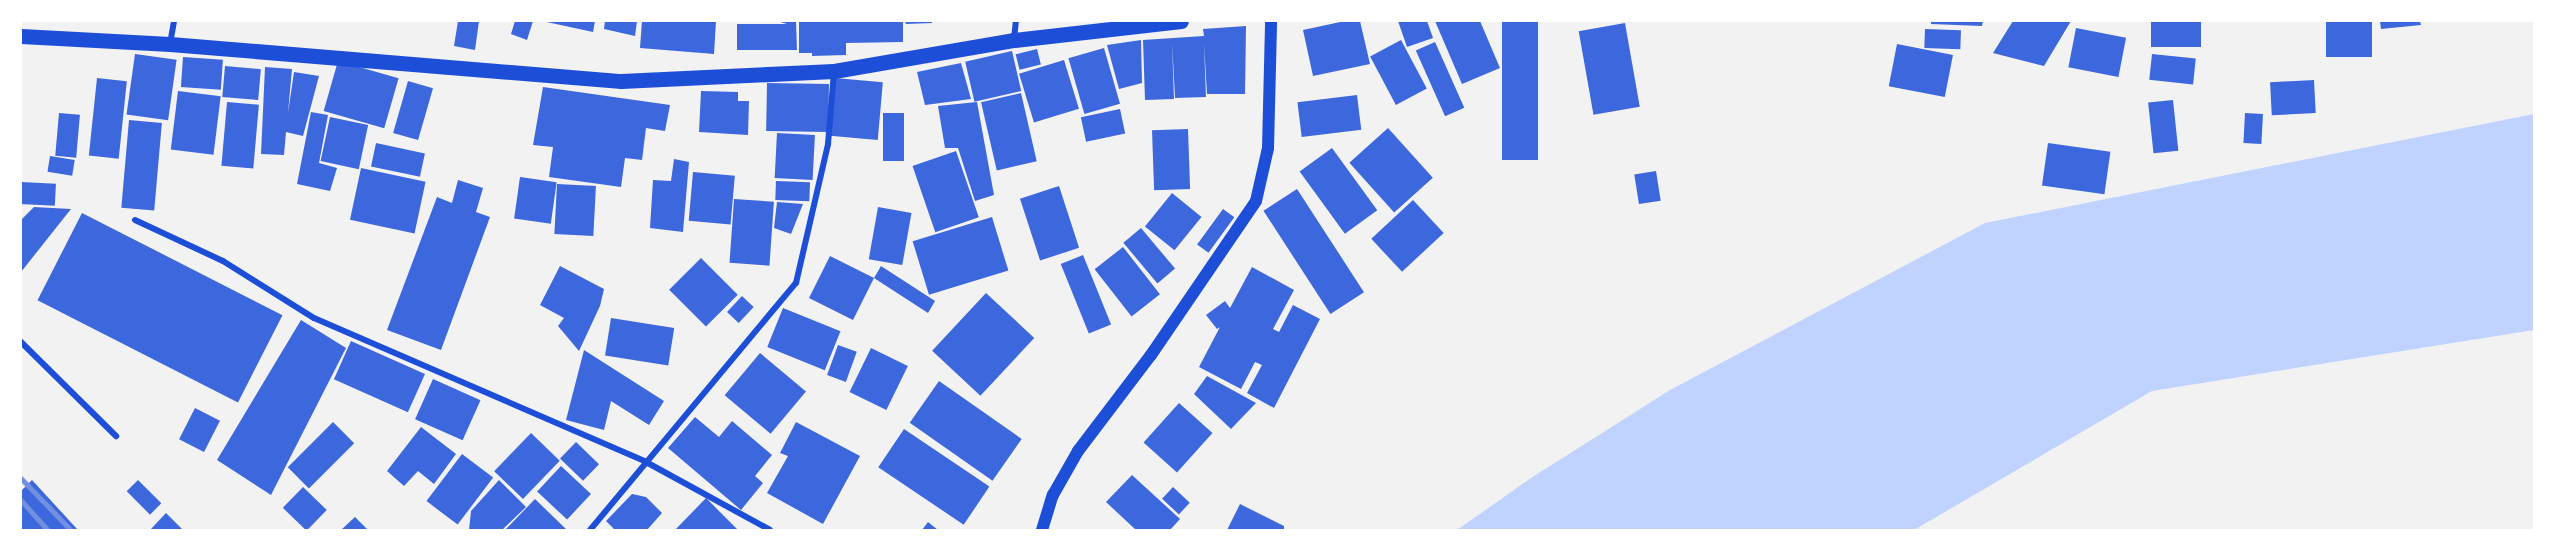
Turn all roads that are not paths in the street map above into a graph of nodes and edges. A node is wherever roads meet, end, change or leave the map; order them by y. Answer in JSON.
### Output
{"nodes":[{"id":1,"x":174,"y":21,"type":"edge"},
{"id":2,"x":1016,"y":21,"type":"edge"},
{"id":3,"x":1181,"y":21,"type":"edge"},
{"id":4,"x":1271,"y":21,"type":"edge"},
{"id":5,"x":21,"y":36,"type":"edge"},
{"id":6,"x":1014,"y":40,"type":"junction"},
{"id":7,"x":170,"y":44,"type":"junction"},
{"id":8,"x":834,"y":71,"type":"junction"},
{"id":9,"x":135,"y":220,"type":"dead end"},
{"id":10,"x":21,"y":342,"type":"edge"},
{"id":11,"x":116,"y":436,"type":"dead end"},
{"id":12,"x":646,"y":462,"type":"junction"},
{"id":13,"x":590,"y":530,"type":"edge"},
{"id":14,"x":770,"y":530,"type":"edge"},
{"id":15,"x":1042,"y":530,"type":"edge"}],
"edges":[{"from":1,"to":7,"type":"street"},
{"from":2,"to":6,"type":"street"},
{"from":3,"to":6,"type":"main road"},
{"from":4,"to":15,"type":"main road"},
{"from":5,"to":7,"type":"main road"},
{"from":6,"to":8,"type":"main road"},
{"from":7,"to":8,"type":"main road"},
{"from":8,"to":12,"type":"street"},
{"from":9,"to":12,"type":"street"},
{"from":10,"to":11,"type":"street"},
{"from":12,"to":13,"type":"street"},
{"from":12,"to":14,"type":"street"}]}
